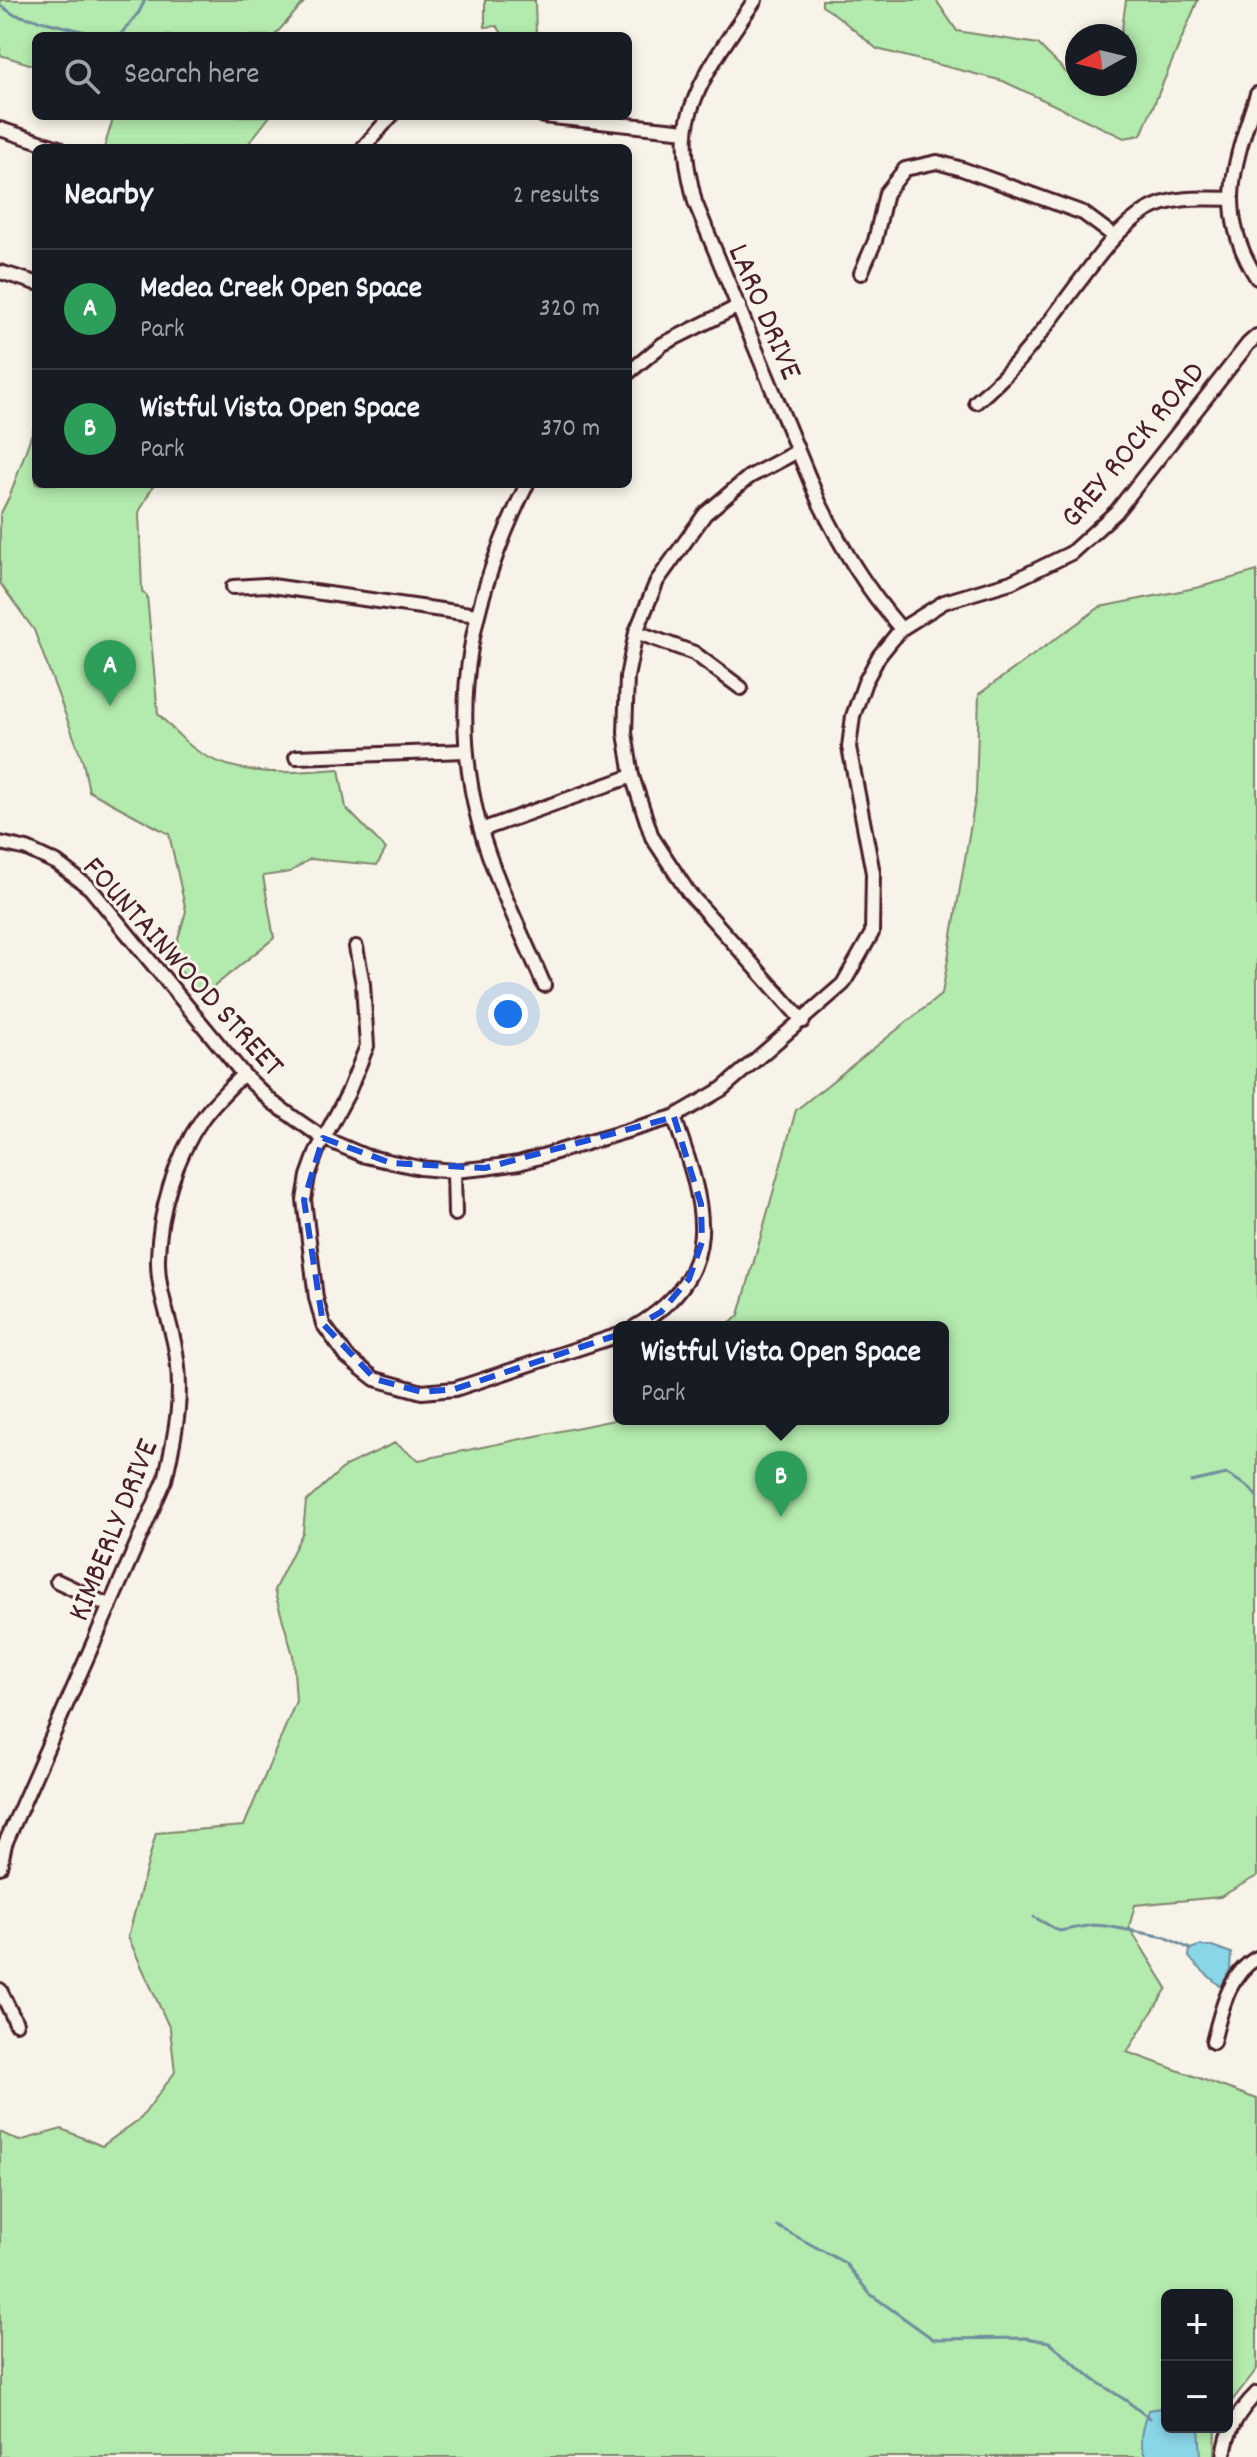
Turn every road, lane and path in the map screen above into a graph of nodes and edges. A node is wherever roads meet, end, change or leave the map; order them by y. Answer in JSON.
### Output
{"nodes":[{"id":1,"x":755,"y":0,"type":"edge"},
{"id":2,"x":1257,"y":94,"type":"edge"},
{"id":3,"x":388,"y":120,"type":"edge"},
{"id":4,"x":581,"y":120,"type":"edge"},
{"id":5,"x":0,"y":129,"type":"edge"},
{"id":6,"x":686,"y":131,"type":"junction"},
{"id":7,"x":47,"y":144,"type":"edge"},
{"id":8,"x":366,"y":144,"type":"edge"},
{"id":9,"x":1230,"y":199,"type":"junction"},
{"id":10,"x":1114,"y":236,"type":"junction"},
{"id":11,"x":0,"y":272,"type":"edge"},
{"id":12,"x":861,"y":273,"type":"dead end"},
{"id":13,"x":1257,"y":278,"type":"edge"},
{"id":14,"x":32,"y":282,"type":"edge"},
{"id":15,"x":739,"y":306,"type":"junction"},
{"id":16,"x":1257,"y":336,"type":"edge"},
{"id":17,"x":632,"y":370,"type":"edge"},
{"id":18,"x":976,"y":402,"type":"dead end"},
{"id":19,"x":796,"y":452,"type":"junction"},
{"id":20,"x":525,"y":488,"type":"edge"},
{"id":21,"x":233,"y":587,"type":"dead end"},
{"id":22,"x":477,"y":615,"type":"junction"},
{"id":23,"x":901,"y":629,"type":"junction"},
{"id":24,"x":636,"y":632,"type":"junction"},
{"id":25,"x":741,"y":688,"type":"dead end"},
{"id":26,"x":466,"y":751,"type":"junction"},
{"id":27,"x":296,"y":757,"type":"dead end"},
{"id":28,"x":632,"y":776,"type":"junction"},
{"id":29,"x":481,"y":830,"type":"junction"},
{"id":30,"x":0,"y":843,"type":"edge"},
{"id":31,"x":356,"y":947,"type":"dead end"},
{"id":32,"x":544,"y":985,"type":"dead end"},
{"id":33,"x":803,"y":1021,"type":"junction"},
{"id":34,"x":243,"y":1074,"type":"junction"},
{"id":35,"x":674,"y":1117,"type":"junction"},
{"id":36,"x":323,"y":1138,"type":"junction"},
{"id":37,"x":454,"y":1171,"type":"junction"},
{"id":38,"x":455,"y":1214,"type":"dead end"},
{"id":39,"x":645,"y":1321,"type":"edge"},
{"id":40,"x":613,"y":1337,"type":"edge"},
{"id":41,"x":57,"y":1581,"type":"dead end"},
{"id":42,"x":110,"y":1606,"type":"junction"},
{"id":43,"x":0,"y":1867,"type":"edge"},
{"id":44,"x":1257,"y":1958,"type":"edge"},
{"id":45,"x":0,"y":1990,"type":"edge"},
{"id":46,"x":16,"y":2023,"type":"dead end"},
{"id":47,"x":1213,"y":2042,"type":"dead end"},
{"id":48,"x":1257,"y":2393,"type":"edge"},
{"id":49,"x":1224,"y":2457,"type":"edge"}],
"edges":[{"from":1,"to":6,"type":"street","name":"LARO DRIVE"},
{"from":2,"to":9,"type":"street"},
{"from":3,"to":8,"type":"street"},
{"from":4,"to":6,"type":"street"},
{"from":5,"to":7,"type":"street"},
{"from":6,"to":15,"type":"street","name":"LARO DRIVE"},
{"from":9,"to":10,"type":"street"},
{"from":9,"to":13,"type":"street"},
{"from":10,"to":12,"type":"street"},
{"from":10,"to":18,"type":"street"},
{"from":11,"to":14,"type":"street"},
{"from":15,"to":17,"type":"street"},
{"from":15,"to":19,"type":"street","name":"LARO DRIVE"},
{"from":16,"to":23,"type":"street","name":"GREY ROCK ROAD"},
{"from":19,"to":23,"type":"street","name":"LARO DRIVE"},
{"from":19,"to":24,"type":"street"},
{"from":20,"to":22,"type":"street"},
{"from":21,"to":22,"type":"street"},
{"from":22,"to":26,"type":"street"},
{"from":23,"to":33,"type":"street","name":"GREY ROCK ROAD"},
{"from":24,"to":25,"type":"street"},
{"from":24,"to":28,"type":"street"},
{"from":26,"to":27,"type":"street"},
{"from":26,"to":29,"type":"street"},
{"from":28,"to":29,"type":"street"},
{"from":28,"to":33,"type":"street"},
{"from":29,"to":32,"type":"street"},
{"from":30,"to":34,"type":"street","name":"FOUNTAINWOOD STREET"},
{"from":31,"to":36,"type":"street"},
{"from":33,"to":35,"type":"street","name":"GREY ROCK ROAD"},
{"from":34,"to":36,"type":"street","name":"FOUNTAINWOOD STREET"},
{"from":34,"to":42,"type":"street","name":"KIMBERLY DRIVE"},
{"from":35,"to":37,"type":"street","name":"GREY ROCK ROAD"},
{"from":35,"to":39,"type":"street"},
{"from":36,"to":37,"type":"street","name":"GREY ROCK ROAD"},
{"from":36,"to":40,"type":"street"},
{"from":37,"to":38,"type":"street"},
{"from":41,"to":42,"type":"street"},
{"from":42,"to":43,"type":"street","name":"KIMBERLY DRIVE"},
{"from":44,"to":47,"type":"street"},
{"from":45,"to":46,"type":"street"},
{"from":48,"to":49,"type":"street"}]}
